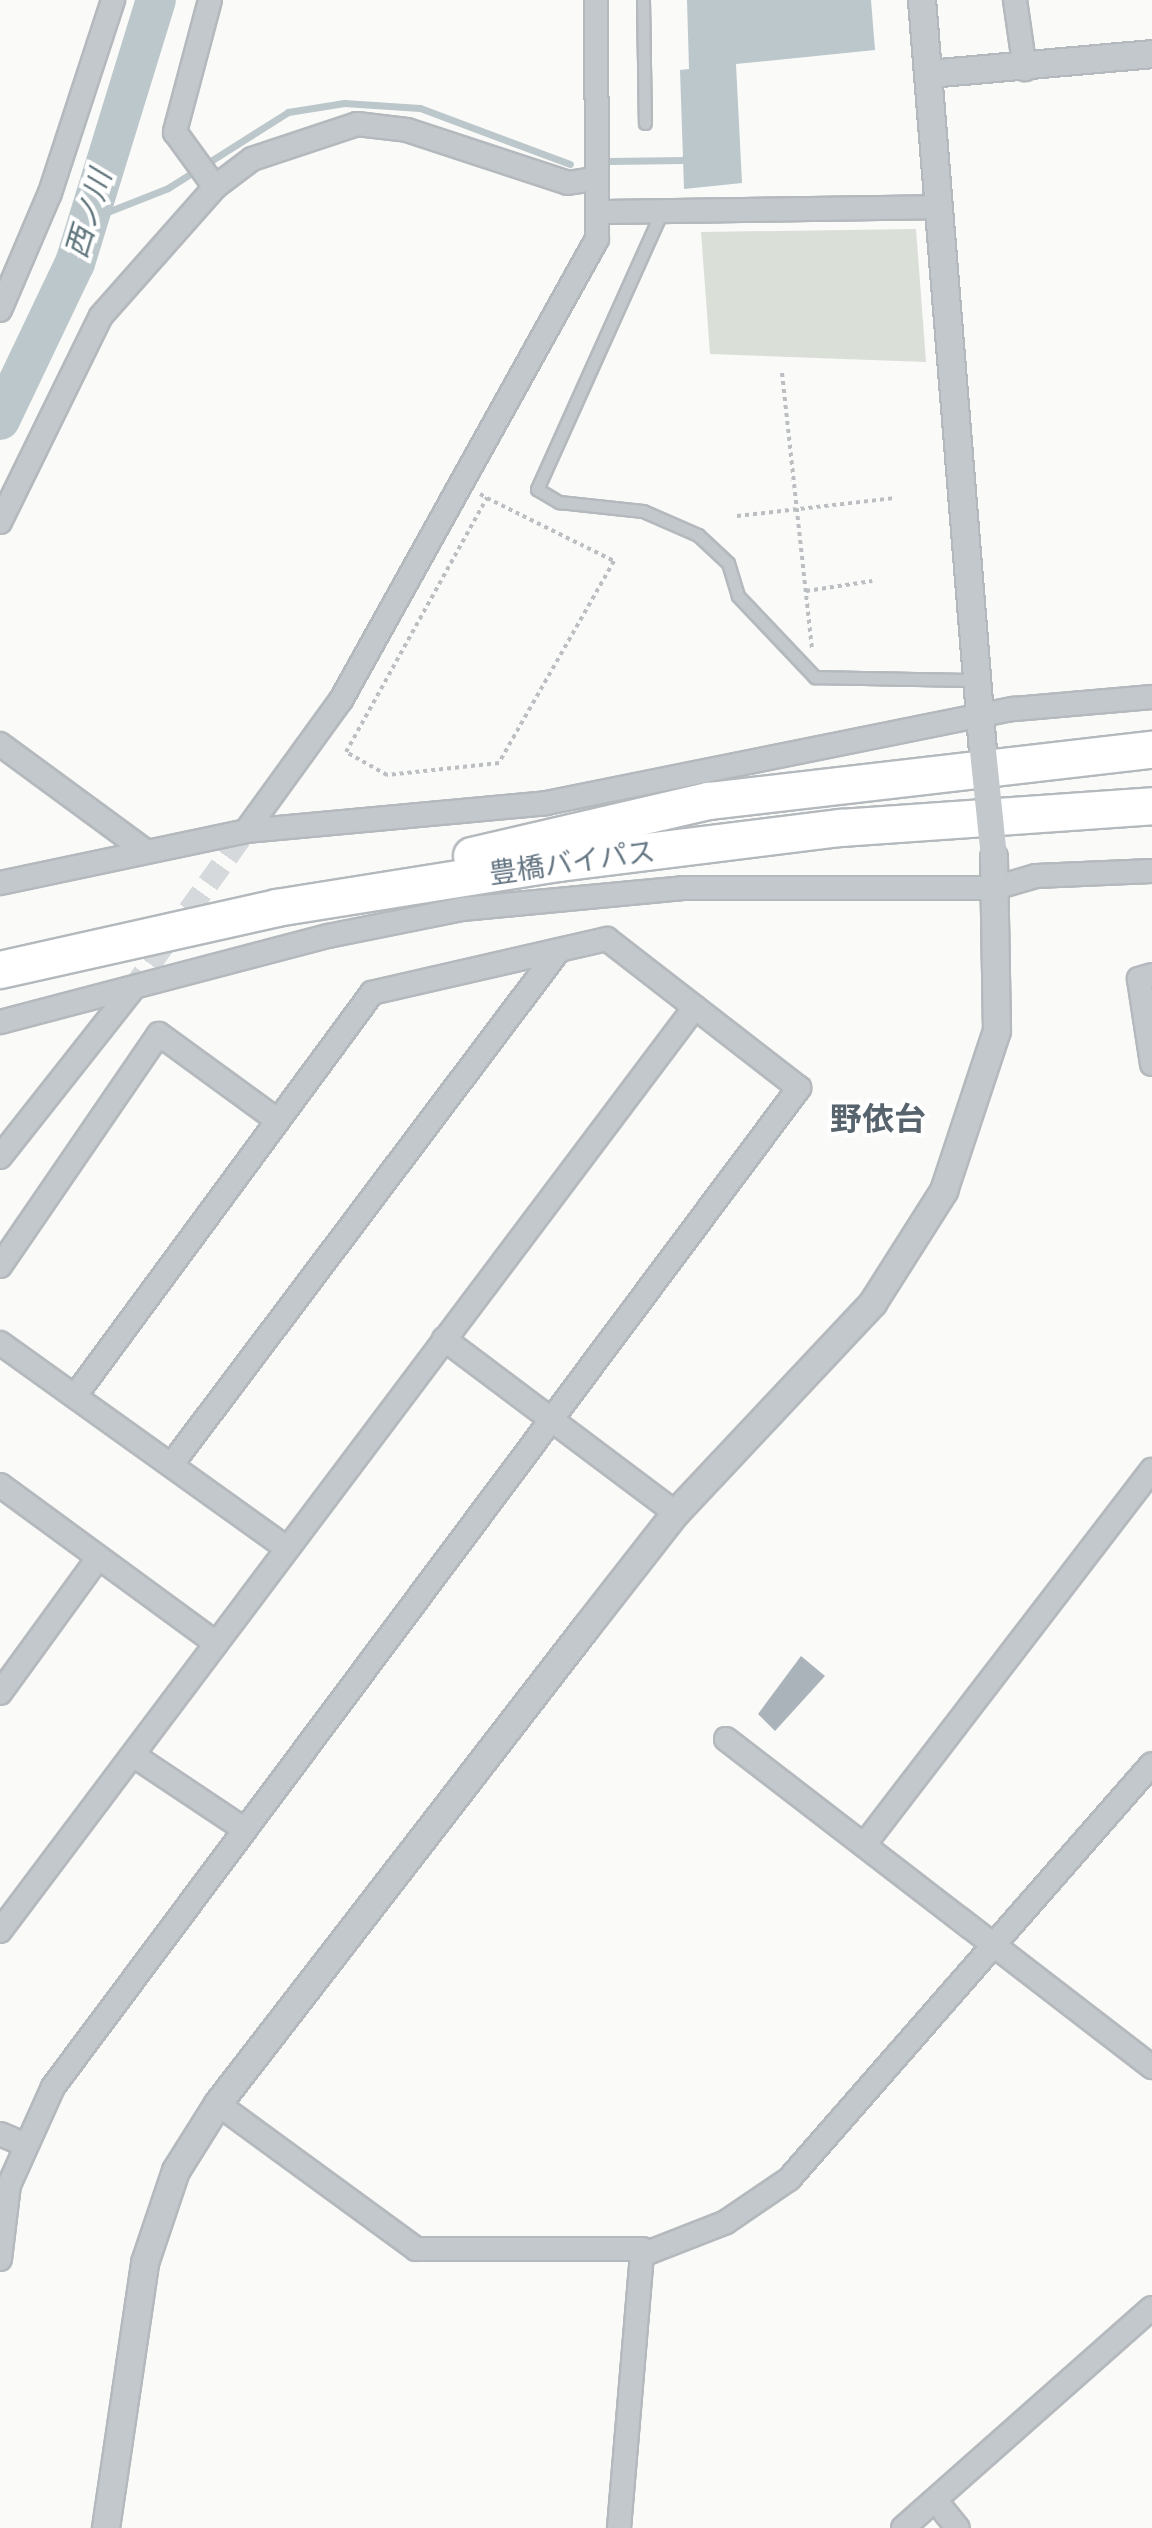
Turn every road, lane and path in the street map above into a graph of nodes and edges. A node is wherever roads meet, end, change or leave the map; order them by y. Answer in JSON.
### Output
{"nodes":[{"id":1,"x":113,"y":0,"type":"edge"},
{"id":2,"x":210,"y":0,"type":"edge"},
{"id":3,"x":596,"y":0,"type":"edge"},
{"id":4,"x":643,"y":0,"type":"edge"},
{"id":5,"x":922,"y":0,"type":"edge"},
{"id":6,"x":1015,"y":0,"type":"edge"},
{"id":7,"x":1152,"y":54,"type":"edge"},
{"id":8,"x":1025,"y":69,"type":"junction"},
{"id":9,"x":929,"y":74,"type":"junction"},
{"id":10,"x":645,"y":123,"type":"dead end"},
{"id":11,"x":593,"y":179,"type":"junction"},
{"id":12,"x":215,"y":187,"type":"junction"},
{"id":13,"x":938,"y":207,"type":"junction"},
{"id":14,"x":662,"y":211,"type":"junction"},
{"id":15,"x":598,"y":212,"type":"junction"},
{"id":16,"x":0,"y":310,"type":"edge"},
{"id":17,"x":782,"y":373,"type":"dead end"},
{"id":18,"x":460,"y":484,"type":"junction"},
{"id":19,"x":487,"y":498,"type":"junction"},
{"id":20,"x":896,"y":498,"type":"dead end"},
{"id":21,"x":797,"y":509,"type":"junction"},
{"id":22,"x":737,"y":516,"type":"dead end"},
{"id":23,"x":0,"y":522,"type":"edge"},
{"id":24,"x":872,"y":581,"type":"dead end"},
{"id":25,"x":806,"y":591,"type":"junction"},
{"id":26,"x":815,"y":677,"type":"junction"},
{"id":27,"x":976,"y":680,"type":"junction"},
{"id":28,"x":1152,"y":697,"type":"edge"},
{"id":29,"x":980,"y":719,"type":"junction"},
{"id":30,"x":0,"y":744,"type":"edge"},
{"id":31,"x":1152,"y":750,"type":"edge"},
{"id":32,"x":1152,"y":806,"type":"edge"},
{"id":33,"x":1109,"y":808,"type":"junction"},
{"id":34,"x":1152,"y":823,"type":"edge"},
{"id":35,"x":246,"y":831,"type":"junction"},
{"id":36,"x":143,"y":849,"type":"junction"},
{"id":37,"x":1152,"y":871,"type":"edge"},
{"id":38,"x":0,"y":883,"type":"edge"},
{"id":39,"x":995,"y":888,"type":"junction"},
{"id":40,"x":277,"y":908,"type":"junction"},
{"id":41,"x":559,"y":950,"type":"junction"},
{"id":42,"x":0,"y":970,"type":"edge"},
{"id":43,"x":1152,"y":975,"type":"edge"},
{"id":44,"x":131,"y":991,"type":"junction"},
{"id":45,"x":695,"y":1007,"type":"junction"},
{"id":46,"x":0,"y":1022,"type":"edge"},
{"id":47,"x":1152,"y":1064,"type":"edge"},
{"id":48,"x":277,"y":1120,"type":"junction"},
{"id":49,"x":0,"y":1157,"type":"edge"},
{"id":50,"x":0,"y":1266,"type":"edge"},
{"id":51,"x":444,"y":1339,"type":"junction"},
{"id":52,"x":0,"y":1343,"type":"edge"},
{"id":53,"x":75,"y":1396,"type":"junction"},
{"id":54,"x":554,"y":1418,"type":"junction"},
{"id":55,"x":172,"y":1464,"type":"junction"},
{"id":56,"x":1152,"y":1470,"type":"edge"},
{"id":57,"x":0,"y":1486,"type":"edge"},
{"id":58,"x":676,"y":1513,"type":"junction"},
{"id":59,"x":286,"y":1548,"type":"junction"},
{"id":60,"x":98,"y":1558,"type":"junction"},
{"id":61,"x":216,"y":1643,"type":"junction"},
{"id":62,"x":0,"y":1693,"type":"edge"},
{"id":63,"x":726,"y":1739,"type":"dead end"},
{"id":64,"x":133,"y":1755,"type":"junction"},
{"id":65,"x":1152,"y":1764,"type":"edge"},
{"id":66,"x":244,"y":1829,"type":"junction"},
{"id":67,"x":864,"y":1845,"type":"junction"},
{"id":68,"x":7,"y":1907,"type":"edge"},
{"id":69,"x":0,"y":1931,"type":"edge"},
{"id":70,"x":994,"y":1949,"type":"junction"},
{"id":71,"x":1152,"y":2067,"type":"edge"},
{"id":72,"x":218,"y":2104,"type":"junction"},
{"id":73,"x":0,"y":2134,"type":"edge"},
{"id":74,"x":24,"y":2144,"type":"junction"},
{"id":75,"x":642,"y":2255,"type":"junction"},
{"id":76,"x":0,"y":2259,"type":"edge"},
{"id":77,"x":1152,"y":2308,"type":"edge"},
{"id":78,"x":935,"y":2500,"type":"junction"},
{"id":79,"x":106,"y":2528,"type":"edge"},
{"id":80,"x":619,"y":2528,"type":"edge"},
{"id":81,"x":903,"y":2528,"type":"edge"},
{"id":82,"x":958,"y":2528,"type":"edge"}],
"edges":[{"from":1,"to":16,"type":"street"},
{"from":2,"to":12,"type":"street"},
{"from":3,"to":11,"type":"street"},
{"from":4,"to":10,"type":"lane"},
{"from":5,"to":9,"type":"street"},
{"from":6,"to":8,"type":"street"},
{"from":7,"to":8,"type":"street"},
{"from":8,"to":9,"type":"street"},
{"from":9,"to":13,"type":"street"},
{"from":11,"to":12,"type":"street"},
{"from":11,"to":15,"type":"street"},
{"from":12,"to":23,"type":"street"},
{"from":13,"to":14,"type":"street"},
{"from":13,"to":27,"type":"street"},
{"from":14,"to":15,"type":"street"},
{"from":14,"to":26,"type":"lane"},
{"from":15,"to":18,"type":"street"},
{"from":17,"to":21,"type":"path"},
{"from":18,"to":19,"type":"path"},
{"from":18,"to":35,"type":"street"},
{"from":19,"to":19,"type":"path"},
{"from":20,"to":21,"type":"path"},
{"from":21,"to":22,"type":"path"},
{"from":21,"to":25,"type":"path"},
{"from":24,"to":25,"type":"path"},
{"from":25,"to":26,"type":"path"},
{"from":26,"to":27,"type":"lane"},
{"from":27,"to":29,"type":"street"},
{"from":28,"to":29,"type":"street"},
{"from":29,"to":35,"type":"street"},
{"from":29,"to":39,"type":"street","bridge":true},
{"from":30,"to":36,"type":"street"},
{"from":31,"to":40,"type":"highway"},
{"from":32,"to":33,"type":"highway","name":"豊橋バイパス"},
{"from":33,"to":34,"type":"highway"},
{"from":33,"to":40,"type":"highway","name":"豊橋バイパス"},
{"from":35,"to":36,"type":"street"},
{"from":36,"to":38,"type":"street"},
{"from":37,"to":39,"type":"street"},
{"from":39,"to":44,"type":"street"},
{"from":39,"to":58,"type":"street"},
{"from":40,"to":42,"type":"highway","name":"豊橋バイパス"},
{"from":41,"to":45,"type":"street"},
{"from":41,"to":48,"type":"street"},
{"from":41,"to":55,"type":"street"},
{"from":43,"to":47,"type":"street"},
{"from":44,"to":46,"type":"street"},
{"from":44,"to":49,"type":"street"},
{"from":45,"to":51,"type":"street"},
{"from":45,"to":54,"type":"street"},
{"from":48,"to":50,"type":"street"},
{"from":48,"to":53,"type":"street"},
{"from":51,"to":54,"type":"street"},
{"from":51,"to":59,"type":"street"},
{"from":52,"to":53,"type":"street"},
{"from":53,"to":55,"type":"street"},
{"from":54,"to":58,"type":"street"},
{"from":54,"to":66,"type":"street"},
{"from":55,"to":59,"type":"street"},
{"from":56,"to":67,"type":"street"},
{"from":57,"to":60,"type":"street"},
{"from":58,"to":72,"type":"street"},
{"from":59,"to":61,"type":"street"},
{"from":60,"to":61,"type":"street"},
{"from":60,"to":62,"type":"street"},
{"from":61,"to":64,"type":"street"},
{"from":63,"to":67,"type":"street"},
{"from":64,"to":66,"type":"street"},
{"from":64,"to":68,"type":"street"},
{"from":65,"to":70,"type":"street"},
{"from":66,"to":74,"type":"street"},
{"from":67,"to":70,"type":"street"},
{"from":68,"to":69,"type":"street"},
{"from":70,"to":71,"type":"street"},
{"from":70,"to":75,"type":"street"},
{"from":72,"to":75,"type":"street"},
{"from":72,"to":79,"type":"street"},
{"from":73,"to":74,"type":"street"},
{"from":74,"to":76,"type":"street"},
{"from":75,"to":80,"type":"street"},
{"from":77,"to":78,"type":"street"},
{"from":78,"to":81,"type":"street"},
{"from":78,"to":82,"type":"street"}]}
